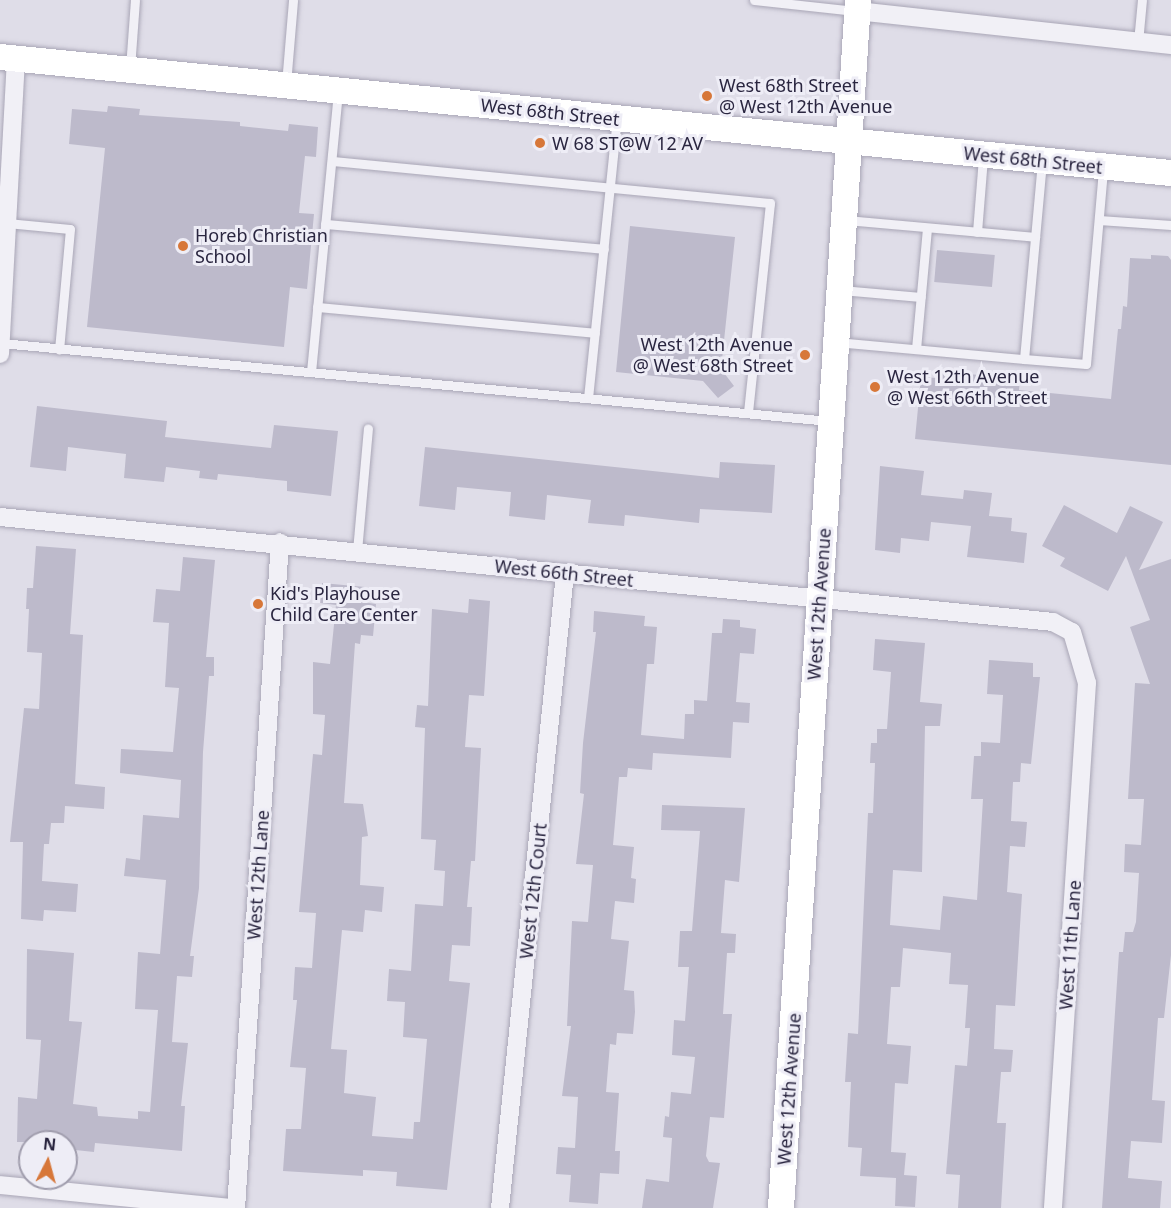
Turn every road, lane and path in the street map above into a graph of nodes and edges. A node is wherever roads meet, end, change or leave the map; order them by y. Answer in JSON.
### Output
{"nodes":[{"id":1,"x":135,"y":0,"type":"edge"},
{"id":2,"x":293,"y":0,"type":"edge"},
{"id":3,"x":754,"y":0,"type":"edge"},
{"id":4,"x":759,"y":0,"type":"edge"},
{"id":5,"x":1142,"y":0,"type":"edge"},
{"id":6,"x":791,"y":2,"type":"edge"},
{"id":7,"x":857,"y":6,"type":"edge"},
{"id":8,"x":1138,"y":42,"type":"junction"},
{"id":9,"x":1171,"y":45,"type":"edge"},
{"id":10,"x":8,"y":58,"type":"edge"},
{"id":11,"x":130,"y":70,"type":"junction"},
{"id":12,"x":286,"y":86,"type":"junction"},
{"id":13,"x":338,"y":91,"type":"junction"},
{"id":14,"x":617,"y":119,"type":"junction"},
{"id":15,"x":848,"y":142,"type":"junction"},
{"id":16,"x":983,"y":155,"type":"junction"},
{"id":17,"x":1042,"y":160,"type":"junction"},
{"id":18,"x":332,"y":161,"type":"junction"},
{"id":19,"x":1104,"y":167,"type":"junction"},
{"id":20,"x":1171,"y":173,"type":"edge"},
{"id":21,"x":5,"y":182,"type":"edge"},
{"id":22,"x":610,"y":186,"type":"junction"},
{"id":23,"x":844,"y":220,"type":"junction"},
{"id":24,"x":1099,"y":220,"type":"junction"},
{"id":25,"x":7,"y":223,"type":"junction"},
{"id":26,"x":325,"y":224,"type":"junction"},
{"id":27,"x":1171,"y":225,"type":"edge"},
{"id":28,"x":927,"y":228,"type":"junction"},
{"id":29,"x":976,"y":232,"type":"junction"},
{"id":30,"x":1035,"y":237,"type":"junction"},
{"id":31,"x":604,"y":249,"type":"junction"},
{"id":32,"x":839,"y":290,"type":"junction"},
{"id":33,"x":921,"y":297,"type":"junction"},
{"id":34,"x":317,"y":307,"type":"junction"},
{"id":35,"x":595,"y":333,"type":"junction"},
{"id":36,"x":836,"y":342,"type":"junction"},
{"id":37,"x":1,"y":343,"type":"edge"},
{"id":38,"x":59,"y":349,"type":"junction"},
{"id":39,"x":916,"y":349,"type":"junction"},
{"id":40,"x":0,"y":354,"type":"edge"},
{"id":41,"x":1024,"y":359,"type":"junction"},
{"id":42,"x":311,"y":372,"type":"junction"},
{"id":43,"x":588,"y":398,"type":"junction"},
{"id":44,"x":748,"y":413,"type":"junction"},
{"id":45,"x":830,"y":421,"type":"junction"},
{"id":46,"x":368,"y":428,"type":"dead end"},
{"id":47,"x":0,"y":516,"type":"edge"},
{"id":48,"x":280,"y":542,"type":"junction"},
{"id":49,"x":357,"y":551,"type":"junction"},
{"id":50,"x":565,"y":574,"type":"junction"},
{"id":51,"x":819,"y":598,"type":"junction"},
{"id":52,"x":1088,"y":682,"type":"joint"},
{"id":53,"x":0,"y":1185,"type":"edge"},
{"id":54,"x":234,"y":1208,"type":"edge"},
{"id":55,"x":500,"y":1208,"type":"edge"},
{"id":56,"x":781,"y":1208,"type":"edge"},
{"id":57,"x":1053,"y":1208,"type":"edge"}],
"edges":[{"from":1,"to":11,"type":"lane"},
{"from":2,"to":12,"type":"lane"},
{"from":3,"to":4,"type":"lane"},
{"from":4,"to":6,"type":"lane"},
{"from":5,"to":8,"type":"lane"},
{"from":6,"to":7,"type":"lane"},
{"from":7,"to":8,"type":"street"},
{"from":7,"to":15,"type":"main road","name":"West 12th Avenue"},
{"from":8,"to":9,"type":"street"},
{"from":10,"to":11,"type":"main road","name":"West 68th Street"},
{"from":10,"to":21,"type":"street"},
{"from":11,"to":12,"type":"main road","name":"West 68th Street"},
{"from":12,"to":13,"type":"main road","name":"West 68th Street"},
{"from":13,"to":14,"type":"main road","name":"West 68th Street"},
{"from":13,"to":18,"type":"lane"},
{"from":14,"to":15,"type":"main road","name":"West 68th Street"},
{"from":14,"to":22,"type":"lane"},
{"from":15,"to":16,"type":"main road","name":"West 68th Street"},
{"from":15,"to":23,"type":"main road","name":"West 12th Avenue"},
{"from":16,"to":17,"type":"main road","name":"West 68th Street"},
{"from":16,"to":29,"type":"lane"},
{"from":17,"to":19,"type":"main road","name":"West 68th Street"},
{"from":17,"to":30,"type":"lane"},
{"from":18,"to":22,"type":"lane"},
{"from":18,"to":26,"type":"lane"},
{"from":19,"to":20,"type":"main road","name":"West 68th Street"},
{"from":19,"to":24,"type":"lane"},
{"from":21,"to":25,"type":"street"},
{"from":22,"to":31,"type":"lane"},
{"from":22,"to":44,"type":"lane"},
{"from":23,"to":28,"type":"lane"},
{"from":23,"to":32,"type":"main road","name":"West 12th Avenue"},
{"from":24,"to":27,"type":"lane"},
{"from":24,"to":41,"type":"lane"},
{"from":25,"to":37,"type":"street"},
{"from":25,"to":38,"type":"lane"},
{"from":26,"to":31,"type":"lane"},
{"from":26,"to":34,"type":"lane"},
{"from":28,"to":29,"type":"lane"},
{"from":28,"to":33,"type":"lane"},
{"from":29,"to":30,"type":"lane"},
{"from":30,"to":41,"type":"lane"},
{"from":31,"to":35,"type":"lane"},
{"from":32,"to":33,"type":"lane"},
{"from":32,"to":36,"type":"main road","name":"West 12th Avenue"},
{"from":33,"to":39,"type":"lane"},
{"from":34,"to":35,"type":"lane"},
{"from":34,"to":42,"type":"lane"},
{"from":35,"to":43,"type":"lane"},
{"from":36,"to":39,"type":"lane"},
{"from":36,"to":45,"type":"main road","name":"West 12th Avenue"},
{"from":37,"to":38,"type":"lane"},
{"from":37,"to":40,"type":"street"},
{"from":38,"to":42,"type":"lane"},
{"from":39,"to":41,"type":"lane"},
{"from":42,"to":43,"type":"lane"},
{"from":43,"to":44,"type":"lane"},
{"from":44,"to":45,"type":"lane"},
{"from":45,"to":51,"type":"main road","name":"West 12th Avenue"},
{"from":46,"to":49,"type":"lane"},
{"from":47,"to":48,"type":"street","name":"West 66th Street"},
{"from":48,"to":49,"type":"street","name":"West 66th Street"},
{"from":48,"to":54,"type":"street","name":"West 12th Lane"},
{"from":49,"to":50,"type":"street","name":"West 66th Street"},
{"from":50,"to":51,"type":"street","name":"West 66th Street"},
{"from":50,"to":55,"type":"street","name":"West 12th Court"},
{"from":51,"to":52,"type":"street","name":"West 66th Street"},
{"from":51,"to":56,"type":"main road","name":"West 12th Avenue"},
{"from":52,"to":57,"type":"street","name":"West 11th Lane"},
{"from":53,"to":54,"type":"street"}]}
